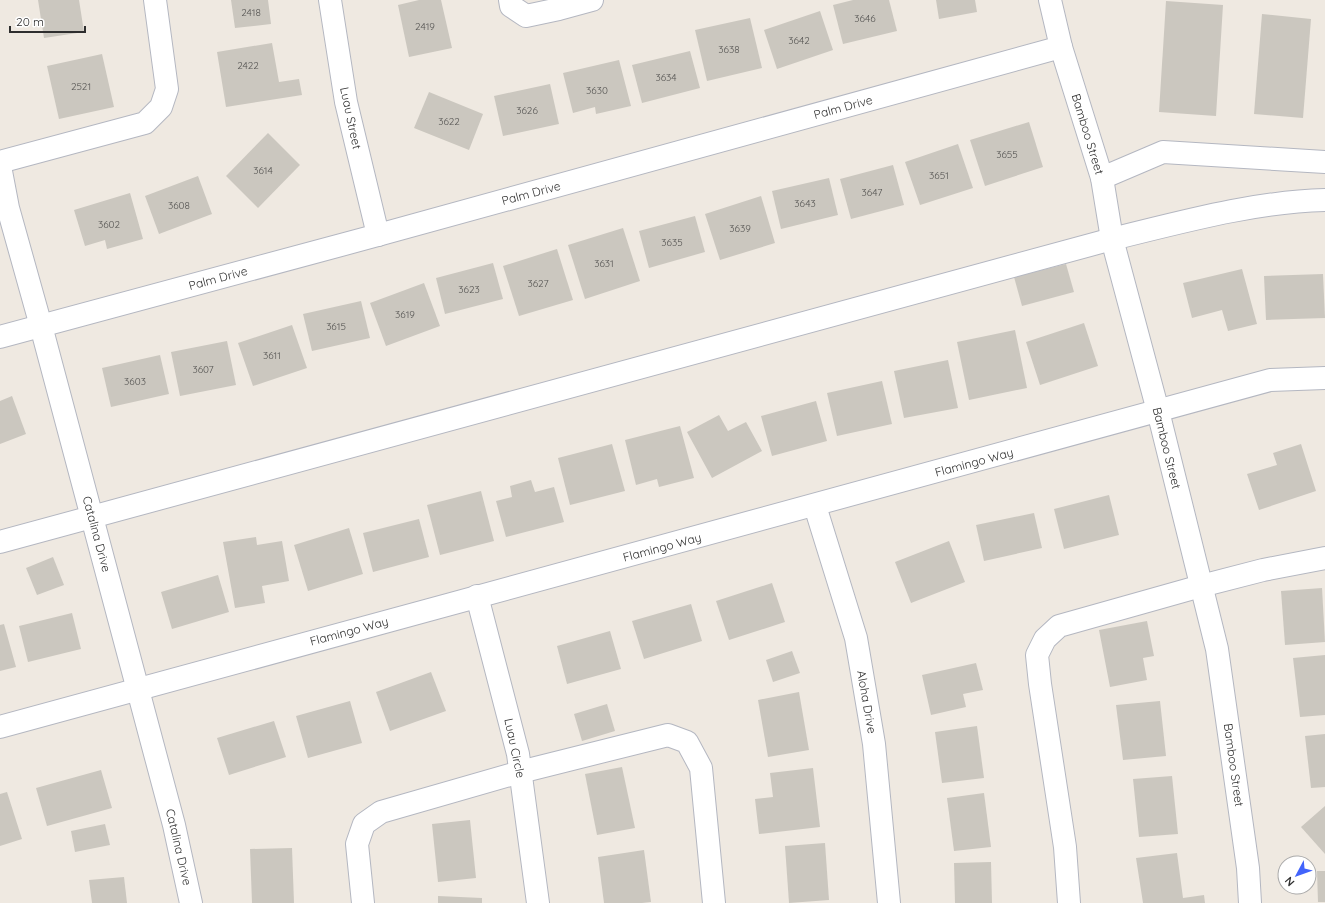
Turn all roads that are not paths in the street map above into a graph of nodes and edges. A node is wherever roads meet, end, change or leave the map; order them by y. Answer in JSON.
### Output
{"nodes":[{"id":1,"x":155,"y":0,"type":"edge"},
{"id":2,"x":330,"y":0,"type":"edge"},
{"id":3,"x":510,"y":0,"type":"edge"},
{"id":4,"x":592,"y":0,"type":"edge"},
{"id":5,"x":1050,"y":0,"type":"edge"},
{"id":6,"x":1061,"y":47,"type":"junction"},
{"id":7,"x":0,"y":162,"type":"edge"},
{"id":8,"x":1325,"y":162,"type":"edge"},
{"id":9,"x":0,"y":166,"type":"edge"},
{"id":10,"x":1102,"y":178,"type":"junction"},
{"id":11,"x":1325,"y":200,"type":"edge"},
{"id":12,"x":378,"y":236,"type":"junction"},
{"id":13,"x":1112,"y":238,"type":"junction"},
{"id":14,"x":41,"y":326,"type":"junction"},
{"id":15,"x":0,"y":337,"type":"edge"},
{"id":16,"x":1325,"y":378,"type":"edge"},
{"id":17,"x":1158,"y":411,"type":"junction"},
{"id":18,"x":815,"y":506,"type":"junction"},
{"id":19,"x":92,"y":517,"type":"junction"},
{"id":20,"x":0,"y":542,"type":"edge"},
{"id":21,"x":1325,"y":558,"type":"edge"},
{"id":22,"x":1201,"y":586,"type":"junction"},
{"id":23,"x":477,"y":596,"type":"junction"},
{"id":24,"x":138,"y":689,"type":"junction"},
{"id":25,"x":0,"y":727,"type":"edge"},
{"id":26,"x":520,"y":772,"type":"junction"},
{"id":27,"x":191,"y":903,"type":"edge"},
{"id":28,"x":363,"y":903,"type":"edge"},
{"id":29,"x":538,"y":903,"type":"edge"},
{"id":30,"x":714,"y":903,"type":"edge"},
{"id":31,"x":889,"y":903,"type":"edge"},
{"id":32,"x":1069,"y":903,"type":"edge"},
{"id":33,"x":1250,"y":903,"type":"edge"}],
"edges":[{"from":1,"to":7,"type":"street"},
{"from":2,"to":12,"type":"street","name":"Luau Street"},
{"from":3,"to":4,"type":"street"},
{"from":5,"to":6,"type":"street","name":"Bamboo Street"},
{"from":6,"to":10,"type":"street","name":"Bamboo Street"},
{"from":6,"to":12,"type":"street","name":"Palm Drive"},
{"from":8,"to":10,"type":"street"},
{"from":9,"to":14,"type":"street","name":"Catalina Drive"},
{"from":10,"to":13,"type":"street","name":"Bamboo Street"},
{"from":11,"to":13,"type":"street"},
{"from":12,"to":14,"type":"street","name":"Palm Drive"},
{"from":13,"to":17,"type":"street","name":"Bamboo Street"},
{"from":13,"to":19,"type":"street"},
{"from":14,"to":15,"type":"street","name":"Palm Drive"},
{"from":14,"to":19,"type":"street","name":"Catalina Drive"},
{"from":16,"to":17,"type":"street","name":"Flamingo Way"},
{"from":17,"to":18,"type":"street","name":"Flamingo Way"},
{"from":17,"to":22,"type":"street","name":"Bamboo Street"},
{"from":18,"to":23,"type":"street","name":"Flamingo Way"},
{"from":18,"to":31,"type":"street","name":"Aloha Drive"},
{"from":19,"to":20,"type":"street"},
{"from":19,"to":24,"type":"street","name":"Catalina Drive"},
{"from":21,"to":22,"type":"street"},
{"from":22,"to":32,"type":"street"},
{"from":22,"to":33,"type":"street","name":"Bamboo Street"},
{"from":23,"to":24,"type":"street","name":"Flamingo Way"},
{"from":23,"to":26,"type":"street","name":"Luau Circle"},
{"from":24,"to":25,"type":"street","name":"Flamingo Way"},
{"from":24,"to":27,"type":"street","name":"Catalina Drive"},
{"from":26,"to":28,"type":"street"},
{"from":26,"to":29,"type":"street","name":"Luau Circle"},
{"from":26,"to":30,"type":"street"}]}
